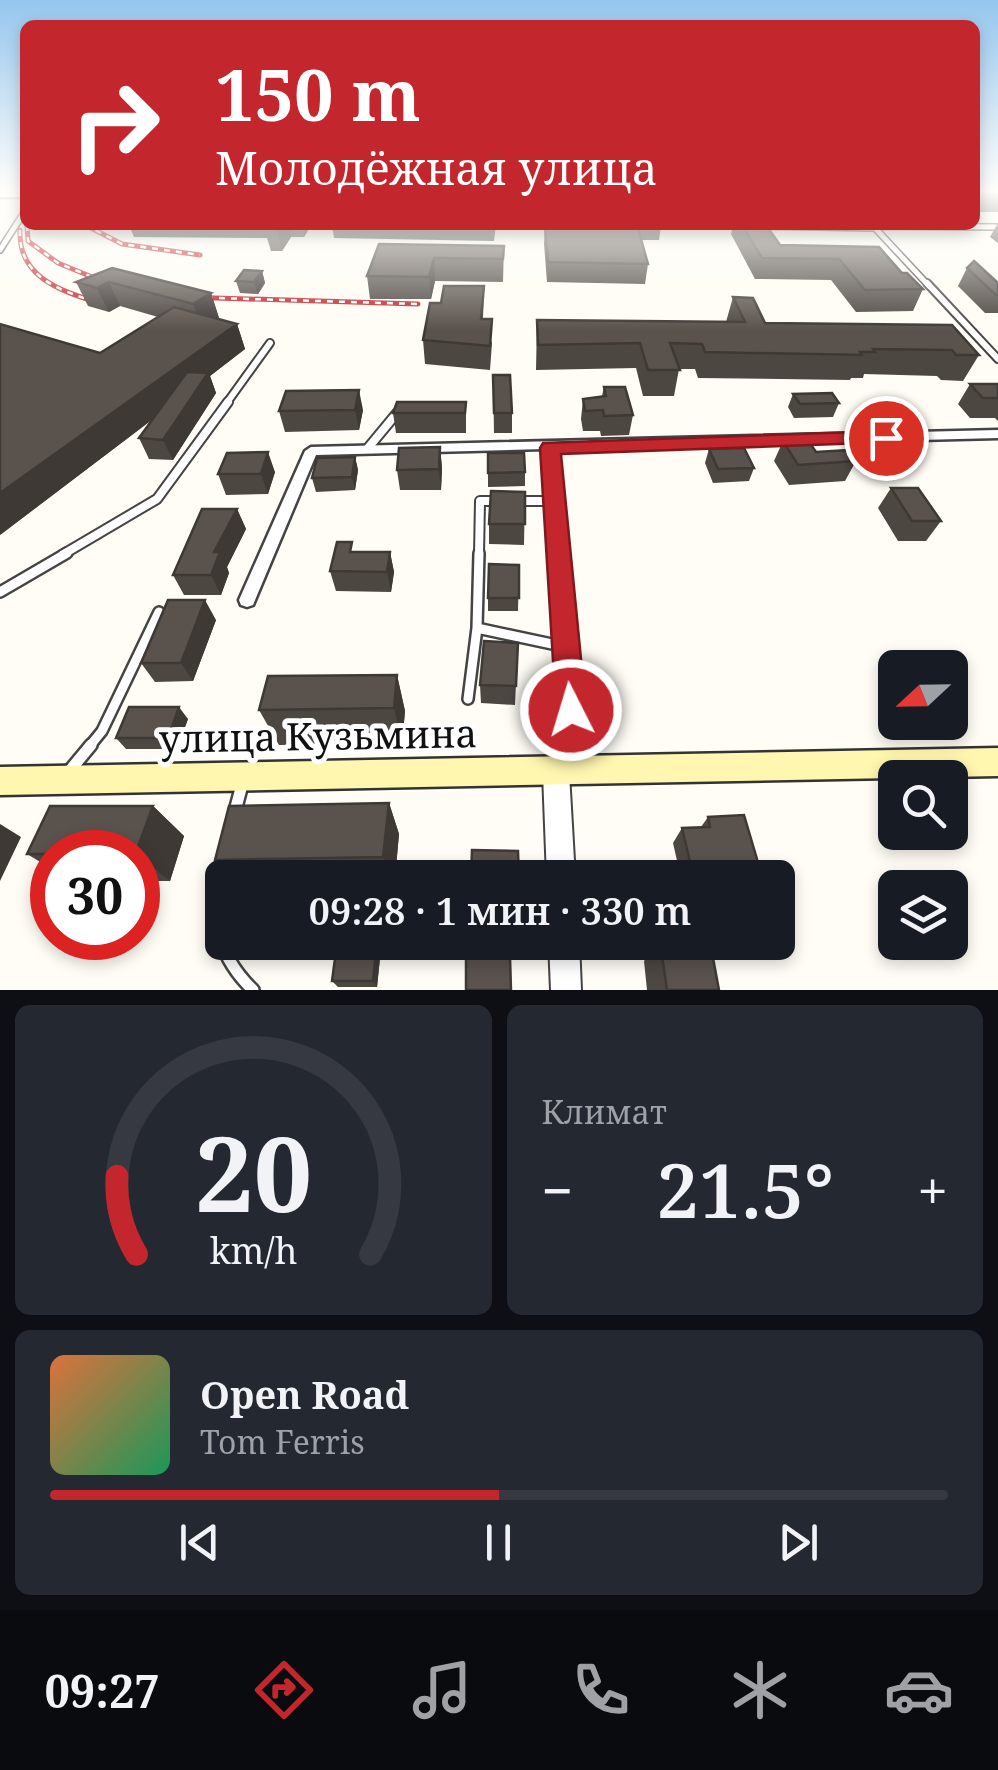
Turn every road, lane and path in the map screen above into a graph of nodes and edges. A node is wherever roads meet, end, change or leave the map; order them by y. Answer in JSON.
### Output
{"nodes":[{"id":1,"x":884,"y":237,"type":"edge"},
{"id":2,"x":270,"y":342,"type":"dead end"},
{"id":3,"x":998,"y":359,"type":"edge"},
{"id":4,"x":416,"y":413,"type":"edge"},
{"id":5,"x":998,"y":434,"type":"edge"},
{"id":6,"x":368,"y":448,"type":"junction"},
{"id":7,"x":550,"y":448,"type":"junction"},
{"id":8,"x":554,"y":501,"type":"junction"},
{"id":9,"x":0,"y":592,"type":"edge"},
{"id":10,"x":247,"y":600,"type":"dead end"},
{"id":11,"x":160,"y":612,"type":"edge"},
{"id":12,"x":477,"y":628,"type":"junction"},
{"id":13,"x":566,"y":647,"type":"junction"},
{"id":14,"x":468,"y":698,"type":"dead end"},
{"id":15,"x":998,"y":762,"type":"edge"},
{"id":16,"x":566,"y":772,"type":"junction"},
{"id":17,"x":244,"y":778,"type":"junction"},
{"id":18,"x":0,"y":781,"type":"edge"},
{"id":19,"x":60,"y":781,"type":"junction"},
{"id":20,"x":230,"y":831,"type":"edge"},
{"id":21,"x":226,"y":849,"type":"edge"},
{"id":22,"x":562,"y":860,"type":"edge"},
{"id":23,"x":565,"y":960,"type":"edge"},
{"id":24,"x":253,"y":990,"type":"edge"},
{"id":25,"x":566,"y":990,"type":"edge"}],
"edges":[{"from":1,"to":3,"type":"lane"},
{"from":2,"to":9,"type":"lane"},
{"from":4,"to":6,"type":"lane"},
{"from":5,"to":7,"type":"street"},
{"from":6,"to":7,"type":"street"},
{"from":6,"to":10,"type":"street"},
{"from":7,"to":8,"type":"street"},
{"from":8,"to":12,"type":"lane"},
{"from":8,"to":13,"type":"street"},
{"from":11,"to":19,"type":"lane"},
{"from":12,"to":13,"type":"lane"},
{"from":12,"to":14,"type":"lane"},
{"from":13,"to":16,"type":"street"},
{"from":15,"to":16,"type":"main road","name":"улица Кузьмина"},
{"from":16,"to":17,"type":"main road","name":"улица Кузьмина"},
{"from":16,"to":22,"type":"street"},
{"from":17,"to":19,"type":"main road","name":"улица Кузьмина"},
{"from":17,"to":20,"type":"lane"},
{"from":18,"to":19,"type":"main road","name":"улица Кузьмина"},
{"from":21,"to":24,"type":"lane"},
{"from":23,"to":25,"type":"street"}]}
